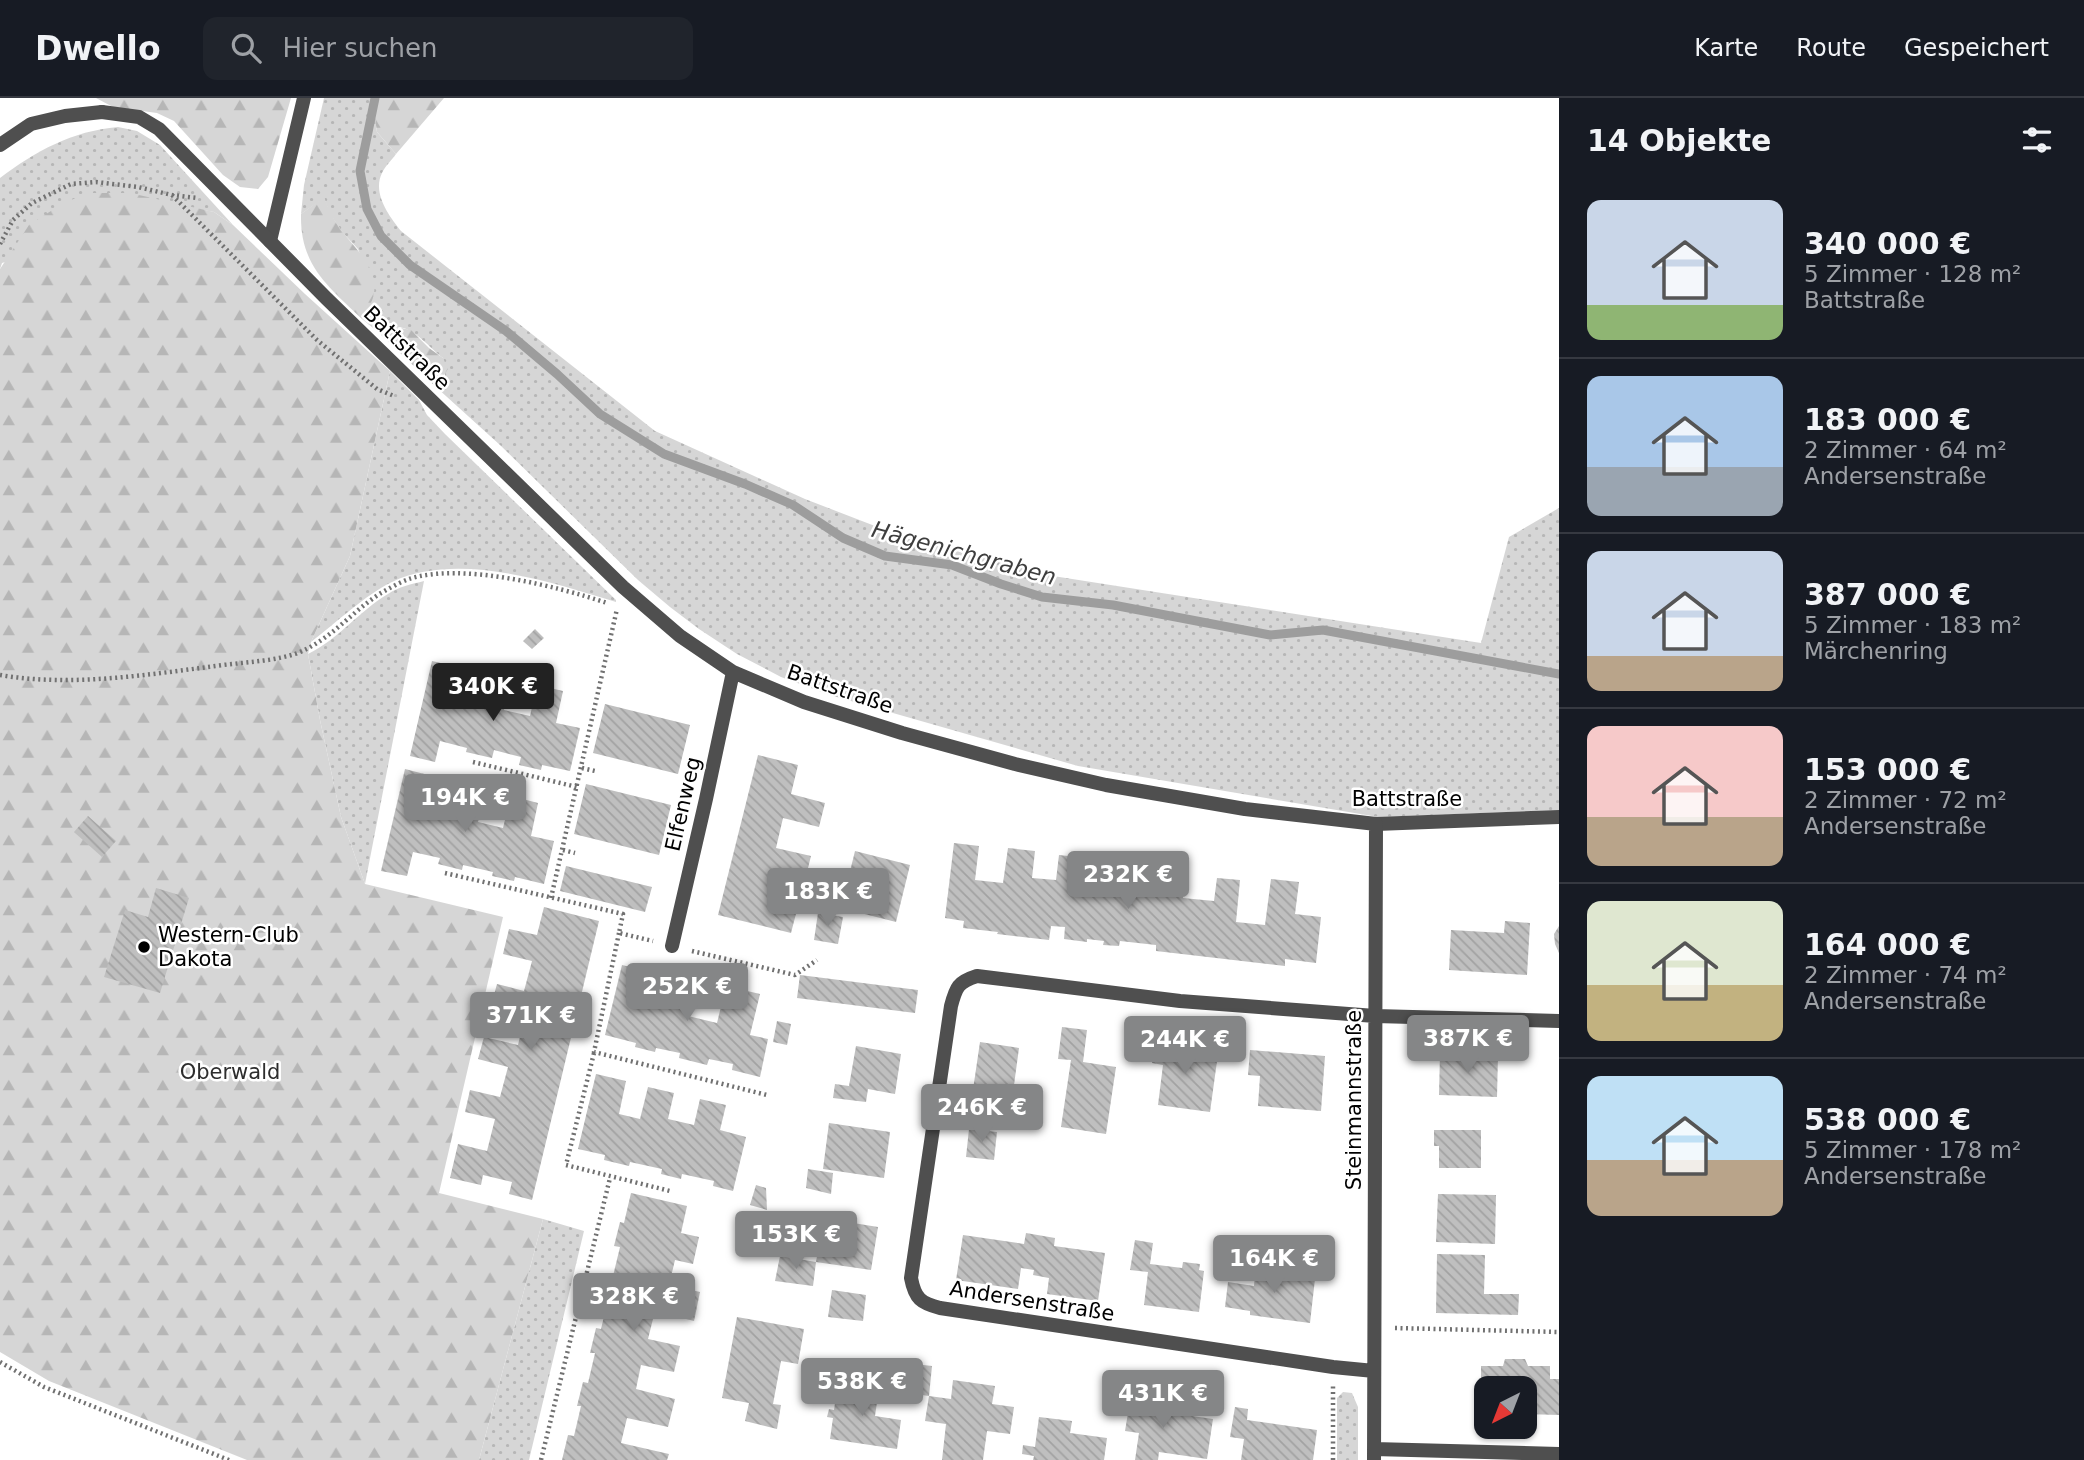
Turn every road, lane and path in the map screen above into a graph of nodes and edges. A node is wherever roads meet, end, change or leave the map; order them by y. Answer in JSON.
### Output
{"nodes":[{"id":1,"x":304,"y":98,"type":"edge"},
{"id":2,"x":0,"y":145,"type":"edge"},
{"id":3,"x":172,"y":195,"type":"junction"},
{"id":4,"x":229,"y":201,"type":"junction"},
{"id":5,"x":270,"y":241,"type":"junction"},
{"id":6,"x":0,"y":244,"type":"edge"},
{"id":7,"x":401,"y":398,"type":"dead end"},
{"id":8,"x":733,"y":672,"type":"junction"},
{"id":9,"x":0,"y":675,"type":"edge"},
{"id":10,"x":473,"y":762,"type":"dead end"},
{"id":11,"x":582,"y":768,"type":"junction"},
{"id":12,"x":595,"y":771,"type":"dead end"},
{"id":13,"x":577,"y":787,"type":"junction"},
{"id":14,"x":1559,"y":817,"type":"edge"},
{"id":15,"x":1376,"y":824,"type":"junction"},
{"id":16,"x":563,"y":850,"type":"junction"},
{"id":17,"x":575,"y":853,"type":"dead end"},
{"id":18,"x":445,"y":873,"type":"dead end"},
{"id":19,"x":551,"y":898,"type":"junction"},
{"id":20,"x":619,"y":933,"type":"junction"},
{"id":21,"x":672,"y":946,"type":"junction"},
{"id":22,"x":817,"y":960,"type":"dead end"},
{"id":23,"x":1375,"y":1016,"type":"junction"},
{"id":24,"x":1559,"y":1021,"type":"edge"},
{"id":25,"x":594,"y":1052,"type":"junction"},
{"id":26,"x":767,"y":1095,"type":"dead end"},
{"id":27,"x":610,"y":1178,"type":"junction"},
{"id":28,"x":670,"y":1191,"type":"dead end"},
{"id":29,"x":1374,"y":1327,"type":"junction"},
{"id":30,"x":1559,"y":1332,"type":"edge"},
{"id":31,"x":0,"y":1362,"type":"edge"},
{"id":32,"x":1333,"y":1367,"type":"junction"},
{"id":33,"x":1374,"y":1371,"type":"junction"},
{"id":34,"x":1374,"y":1454,"type":"edge"},
{"id":35,"x":1559,"y":1454,"type":"edge"},
{"id":36,"x":229,"y":1460,"type":"edge"},
{"id":37,"x":541,"y":1460,"type":"edge"},
{"id":38,"x":1333,"y":1460,"type":"edge"}],
"edges":[{"from":1,"to":5,"type":"street"},
{"from":2,"to":4,"type":"street","name":"Battstraße"},
{"from":3,"to":4,"type":"path"},
{"from":3,"to":6,"type":"path"},
{"from":3,"to":7,"type":"path"},
{"from":4,"to":5,"type":"street","name":"Battstraße"},
{"from":5,"to":8,"type":"street","name":"Battstraße"},
{"from":8,"to":15,"type":"street","name":"Battstraße"},
{"from":8,"to":21,"type":"street","name":"Elfenweg"},
{"from":9,"to":11,"type":"path"},
{"from":10,"to":13,"type":"path"},
{"from":11,"to":12,"type":"path"},
{"from":11,"to":13,"type":"path"},
{"from":13,"to":16,"type":"path"},
{"from":14,"to":15,"type":"street","name":"Battstraße"},
{"from":15,"to":23,"type":"street","name":"Steinmannstraße"},
{"from":16,"to":17,"type":"path"},
{"from":16,"to":19,"type":"path"},
{"from":18,"to":19,"type":"path"},
{"from":19,"to":20,"type":"path"},
{"from":20,"to":21,"type":"path"},
{"from":20,"to":25,"type":"path"},
{"from":21,"to":22,"type":"path"},
{"from":23,"to":24,"type":"street","name":"Andersenstraße"},
{"from":23,"to":29,"type":"street","name":"Steinmannstraße"},
{"from":23,"to":32,"type":"street","name":"Andersenstraße"},
{"from":25,"to":26,"type":"path"},
{"from":25,"to":27,"type":"path"},
{"from":27,"to":28,"type":"path"},
{"from":27,"to":37,"type":"path"},
{"from":29,"to":30,"type":"path"},
{"from":29,"to":33,"type":"street","name":"Steinmannstraße"},
{"from":31,"to":36,"type":"path"},
{"from":32,"to":33,"type":"street","name":"Andersenstraße"},
{"from":32,"to":38,"type":"path"},
{"from":33,"to":34,"type":"street","name":"Steinmannstraße"},
{"from":34,"to":35,"type":"street"}]}
